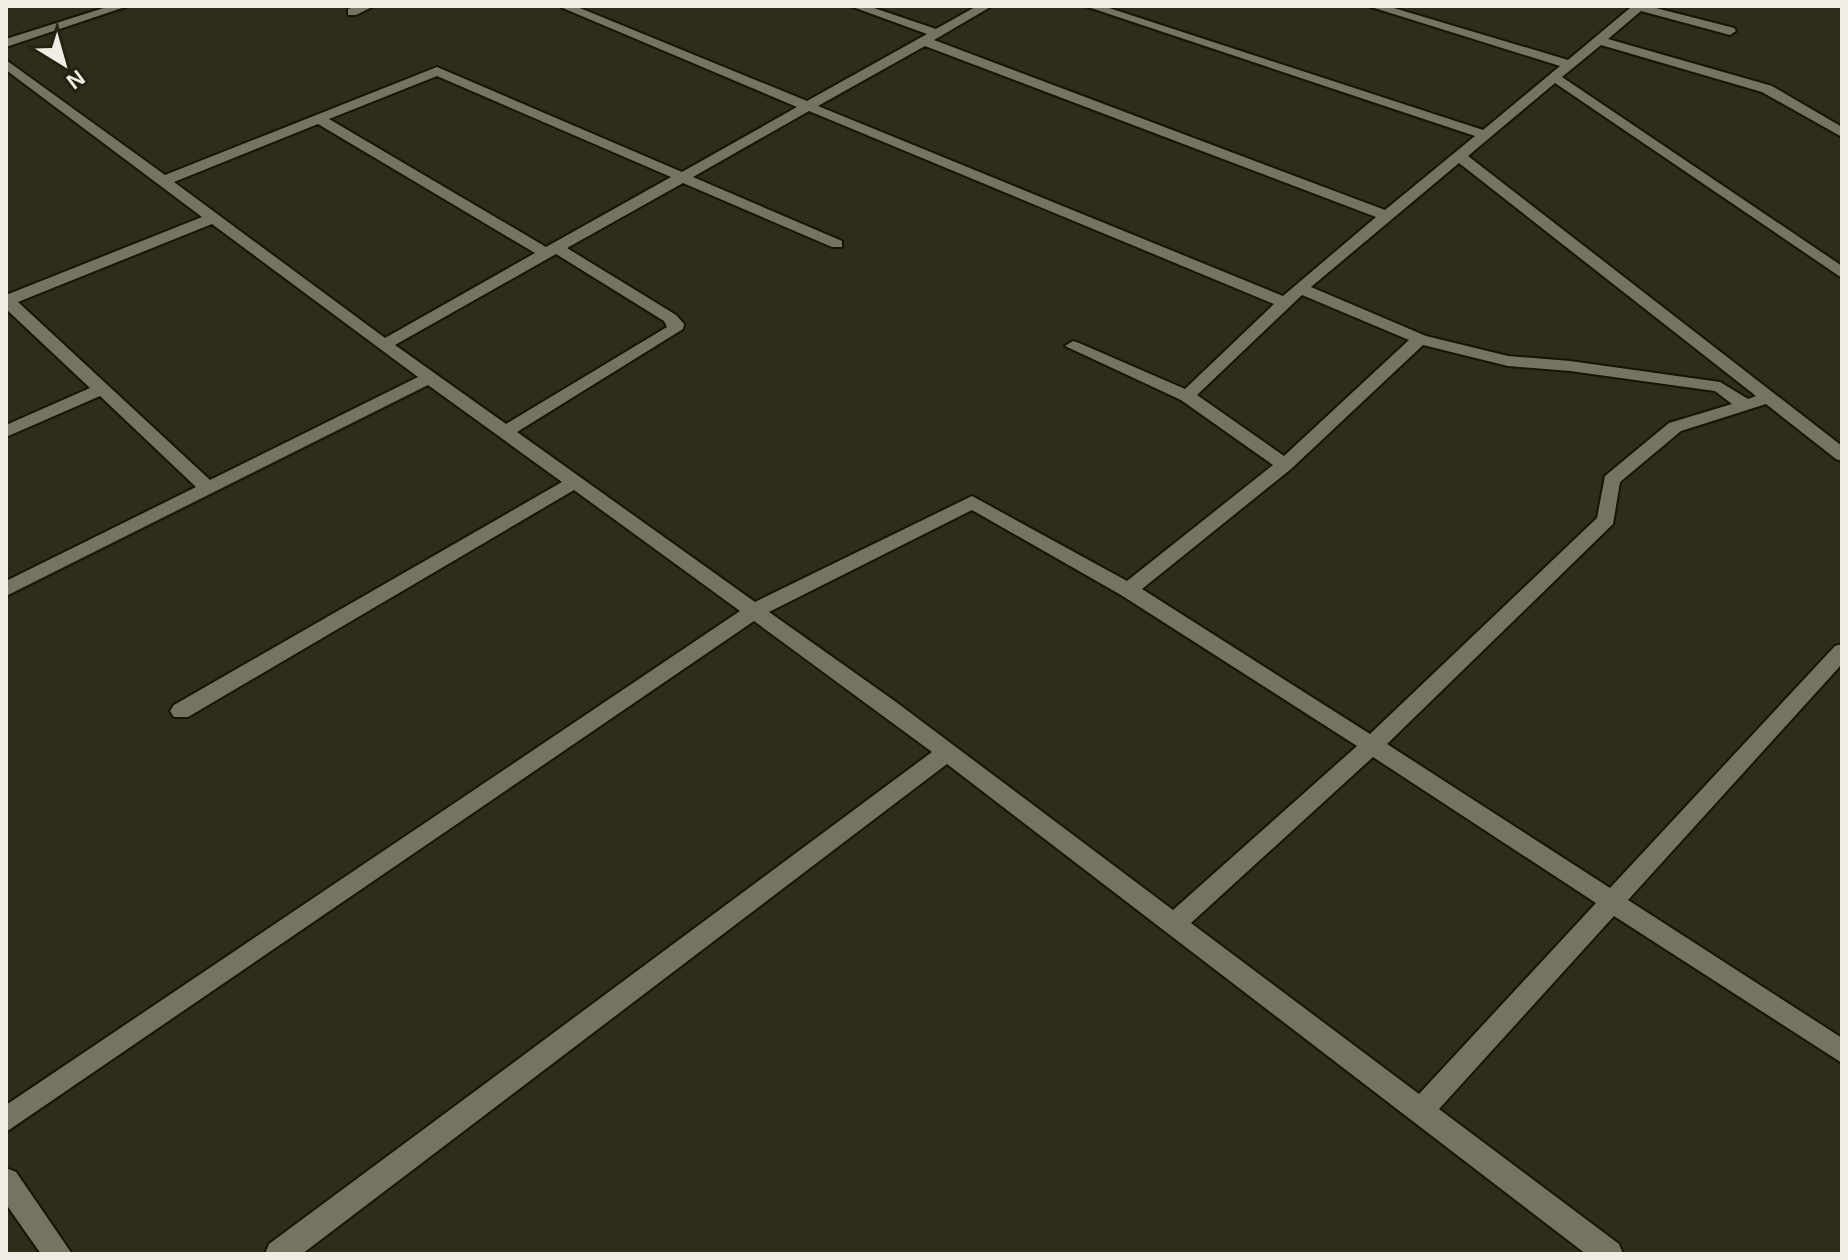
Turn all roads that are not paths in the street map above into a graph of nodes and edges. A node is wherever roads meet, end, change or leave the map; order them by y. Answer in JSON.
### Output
{"nodes":[{"id":1,"x":122,"y":6,"type":"edge"},
{"id":2,"x":368,"y":6,"type":"edge"},
{"id":3,"x":564,"y":6,"type":"edge"},
{"id":4,"x":856,"y":6,"type":"edge"},
{"id":5,"x":986,"y":6,"type":"edge"},
{"id":6,"x":1091,"y":6,"type":"edge"},
{"id":7,"x":1374,"y":6,"type":"edge"},
{"id":8,"x":1637,"y":6,"type":"edge"},
{"id":9,"x":352,"y":12,"type":"dead end"},
{"id":10,"x":1730,"y":31,"type":"dead end"},
{"id":11,"x":938,"y":34,"type":"junction"},
{"id":12,"x":1599,"y":40,"type":"junction"},
{"id":13,"x":924,"y":41,"type":"junction"},
{"id":14,"x":6,"y":43,"type":"edge"},
{"id":15,"x":6,"y":64,"type":"edge"},
{"id":16,"x":1562,"y":71,"type":"junction"},
{"id":17,"x":806,"y":108,"type":"junction"},
{"id":18,"x":319,"y":119,"type":"junction"},
{"id":19,"x":1842,"y":133,"type":"edge"},
{"id":20,"x":1482,"y":134,"type":"junction"},
{"id":21,"x":1459,"y":156,"type":"junction"},
{"id":22,"x":686,"y":176,"type":"junction"},
{"id":23,"x":164,"y":181,"type":"junction"},
{"id":24,"x":1386,"y":216,"type":"junction"},
{"id":25,"x":213,"y":218,"type":"junction"},
{"id":26,"x":837,"y":244,"type":"dead end"},
{"id":27,"x":552,"y":251,"type":"junction"},
{"id":28,"x":1842,"y":273,"type":"edge"},
{"id":29,"x":1300,"y":288,"type":"junction"},
{"id":30,"x":6,"y":300,"type":"edge"},
{"id":31,"x":1284,"y":302,"type":"junction"},
{"id":32,"x":1420,"y":339,"type":"junction"},
{"id":33,"x":384,"y":345,"type":"junction"},
{"id":34,"x":1073,"y":346,"type":"dead end"},
{"id":35,"x":429,"y":378,"type":"junction"},
{"id":36,"x":102,"y":389,"type":"junction"},
{"id":37,"x":1187,"y":396,"type":"junction"},
{"id":38,"x":1769,"y":398,"type":"junction"},
{"id":39,"x":1744,"y":404,"type":"junction"},
{"id":40,"x":6,"y":432,"type":"edge"},
{"id":41,"x":505,"y":432,"type":"junction"},
{"id":42,"x":1842,"y":455,"type":"edge"},
{"id":43,"x":1285,"y":465,"type":"junction"},
{"id":44,"x":575,"y":482,"type":"junction"},
{"id":45,"x":208,"y":488,"type":"junction"},
{"id":46,"x":6,"y":589,"type":"edge"},
{"id":47,"x":1128,"y":590,"type":"junction"},
{"id":48,"x":754,"y":611,"type":"junction"},
{"id":49,"x":1842,"y":651,"type":"edge"},
{"id":50,"x":181,"y":711,"type":"dead end"},
{"id":51,"x":1372,"y":745,"type":"junction"},
{"id":52,"x":947,"y":752,"type":"junction"},
{"id":53,"x":1611,"y":902,"type":"junction"},
{"id":54,"x":1174,"y":924,"type":"junction"},
{"id":55,"x":1842,"y":1052,"type":"edge"},
{"id":56,"x":1420,"y":1111,"type":"junction"},
{"id":57,"x":6,"y":1120,"type":"edge"},
{"id":58,"x":6,"y":1181,"type":"edge"},
{"id":59,"x":58,"y":1254,"type":"edge"},
{"id":60,"x":279,"y":1254,"type":"edge"},
{"id":61,"x":1609,"y":1254,"type":"edge"}],
"edges":[{"from":1,"to":14,"type":"street"},
{"from":2,"to":9,"type":"street"},
{"from":3,"to":17,"type":"street"},
{"from":4,"to":11,"type":"street"},
{"from":5,"to":11,"type":"street"},
{"from":6,"to":20,"type":"street"},
{"from":7,"to":16,"type":"street"},
{"from":8,"to":10,"type":"street"},
{"from":8,"to":12,"type":"street"},
{"from":11,"to":13,"type":"street"},
{"from":12,"to":16,"type":"street"},
{"from":12,"to":19,"type":"street"},
{"from":13,"to":17,"type":"street"},
{"from":13,"to":24,"type":"street"},
{"from":15,"to":23,"type":"street"},
{"from":16,"to":20,"type":"street"},
{"from":16,"to":28,"type":"street"},
{"from":17,"to":22,"type":"street"},
{"from":17,"to":31,"type":"street"},
{"from":18,"to":22,"type":"street"},
{"from":18,"to":23,"type":"street"},
{"from":18,"to":27,"type":"street"},
{"from":20,"to":21,"type":"street"},
{"from":21,"to":24,"type":"street"},
{"from":21,"to":38,"type":"street"},
{"from":22,"to":26,"type":"street"},
{"from":22,"to":27,"type":"street"},
{"from":23,"to":25,"type":"street"},
{"from":24,"to":29,"type":"street"},
{"from":25,"to":30,"type":"street"},
{"from":25,"to":33,"type":"street"},
{"from":27,"to":33,"type":"street"},
{"from":27,"to":41,"type":"street"},
{"from":29,"to":31,"type":"street"},
{"from":29,"to":32,"type":"street"},
{"from":30,"to":36,"type":"street"},
{"from":31,"to":37,"type":"street"},
{"from":32,"to":39,"type":"street"},
{"from":32,"to":43,"type":"street"},
{"from":33,"to":35,"type":"street"},
{"from":34,"to":37,"type":"street"},
{"from":35,"to":41,"type":"street"},
{"from":35,"to":45,"type":"street"},
{"from":36,"to":40,"type":"street"},
{"from":36,"to":45,"type":"street"},
{"from":37,"to":43,"type":"street"},
{"from":38,"to":39,"type":"street"},
{"from":38,"to":42,"type":"street"},
{"from":39,"to":51,"type":"street"},
{"from":41,"to":44,"type":"street"},
{"from":43,"to":47,"type":"street"},
{"from":44,"to":48,"type":"street"},
{"from":44,"to":50,"type":"street"},
{"from":45,"to":46,"type":"street"},
{"from":47,"to":48,"type":"street"},
{"from":47,"to":51,"type":"street"},
{"from":48,"to":52,"type":"street"},
{"from":48,"to":57,"type":"street"},
{"from":49,"to":53,"type":"street"},
{"from":51,"to":53,"type":"street"},
{"from":51,"to":54,"type":"street"},
{"from":52,"to":54,"type":"street"},
{"from":52,"to":60,"type":"street"},
{"from":53,"to":55,"type":"street"},
{"from":53,"to":56,"type":"street"},
{"from":54,"to":56,"type":"street"},
{"from":56,"to":61,"type":"street"},
{"from":58,"to":59,"type":"street"}]}
